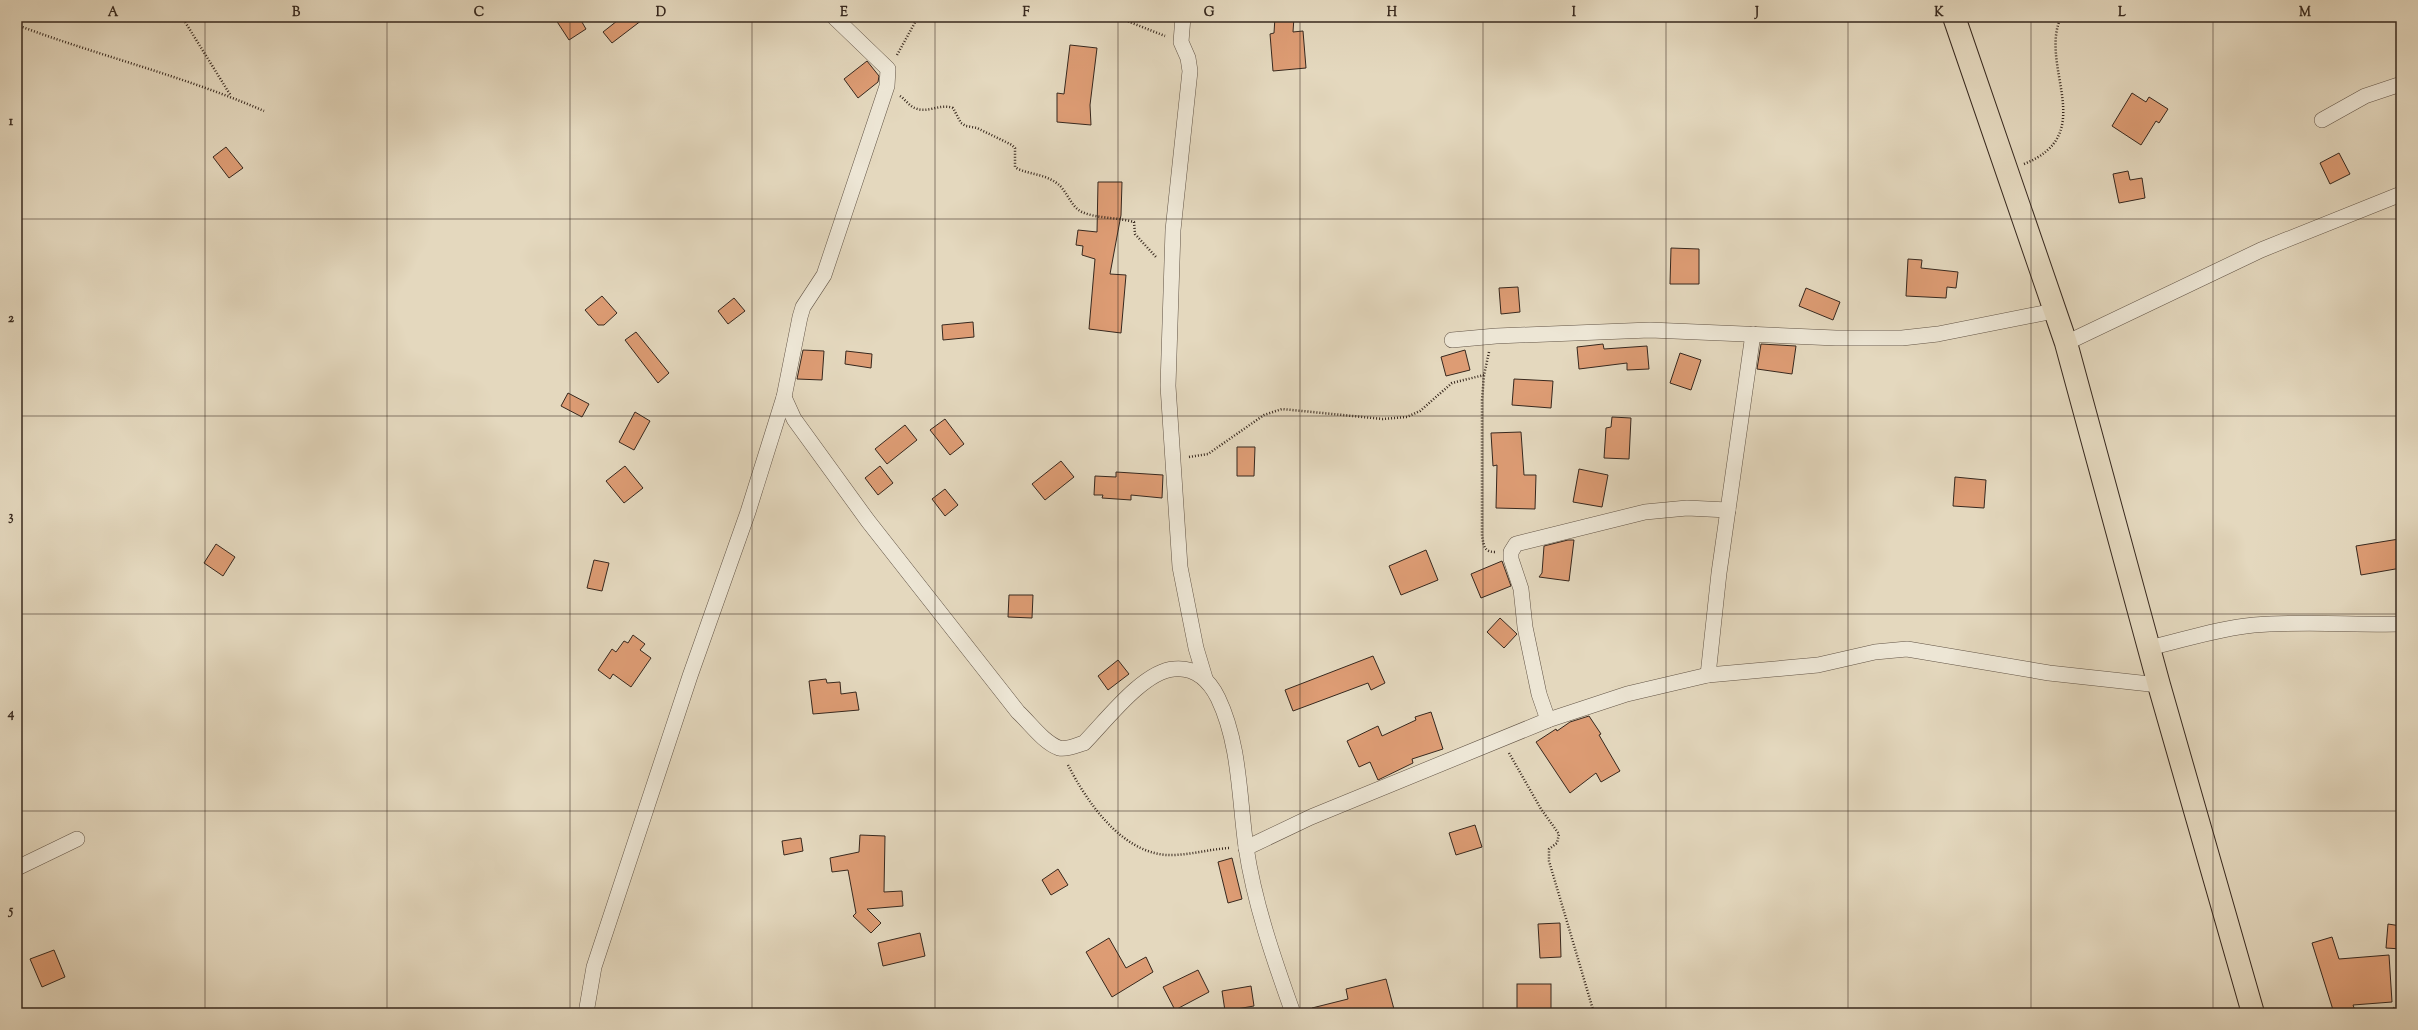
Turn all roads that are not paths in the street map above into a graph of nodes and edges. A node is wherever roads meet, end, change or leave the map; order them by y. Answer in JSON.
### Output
{"nodes":[{"id":1,"x":834,"y":17,"type":"edge"},
{"id":2,"x":1183,"y":17,"type":"edge"},
{"id":3,"x":1954,"y":17,"type":"edge"},
{"id":4,"x":2401,"y":84,"type":"edge"},
{"id":5,"x":2322,"y":120,"type":"dead end"},
{"id":6,"x":2401,"y":194,"type":"edge"},
{"id":7,"x":2054,"y":311,"type":"junction"},
{"id":8,"x":1753,"y":334,"type":"junction"},
{"id":9,"x":1452,"y":340,"type":"dead end"},
{"id":10,"x":2066,"y":344,"type":"junction"},
{"id":11,"x":784,"y":397,"type":"junction"},
{"id":12,"x":1728,"y":510,"type":"junction"},
{"id":13,"x":2401,"y":624,"type":"edge"},
{"id":14,"x":2149,"y":648,"type":"junction"},
{"id":15,"x":1708,"y":675,"type":"junction"},
{"id":16,"x":1205,"y":678,"type":"junction"},
{"id":17,"x":2159,"y":685,"type":"junction"},
{"id":18,"x":1548,"y":720,"type":"junction"},
{"id":19,"x":77,"y":840,"type":"dead end"},
{"id":20,"x":1246,"y":848,"type":"junction"},
{"id":21,"x":17,"y":868,"type":"edge"},
{"id":22,"x":586,"y":1013,"type":"edge"},
{"id":23,"x":1293,"y":1013,"type":"edge"},
{"id":24,"x":2253,"y":1013,"type":"edge"}],
"edges":[{"from":1,"to":11,"type":"street"},
{"from":2,"to":16,"type":"street"},
{"from":3,"to":7,"type":"main road"},
{"from":4,"to":5,"type":"street"},
{"from":6,"to":10,"type":"street"},
{"from":7,"to":8,"type":"street"},
{"from":7,"to":10,"type":"main road"},
{"from":8,"to":9,"type":"street"},
{"from":8,"to":12,"type":"street"},
{"from":10,"to":14,"type":"main road"},
{"from":11,"to":16,"type":"street"},
{"from":11,"to":22,"type":"street"},
{"from":12,"to":15,"type":"street"},
{"from":12,"to":18,"type":"street"},
{"from":13,"to":14,"type":"street"},
{"from":14,"to":17,"type":"main road"},
{"from":15,"to":17,"type":"street"},
{"from":15,"to":18,"type":"street"},
{"from":16,"to":20,"type":"street"},
{"from":17,"to":24,"type":"main road"},
{"from":18,"to":20,"type":"street"},
{"from":19,"to":21,"type":"street"},
{"from":20,"to":23,"type":"street"}]}
